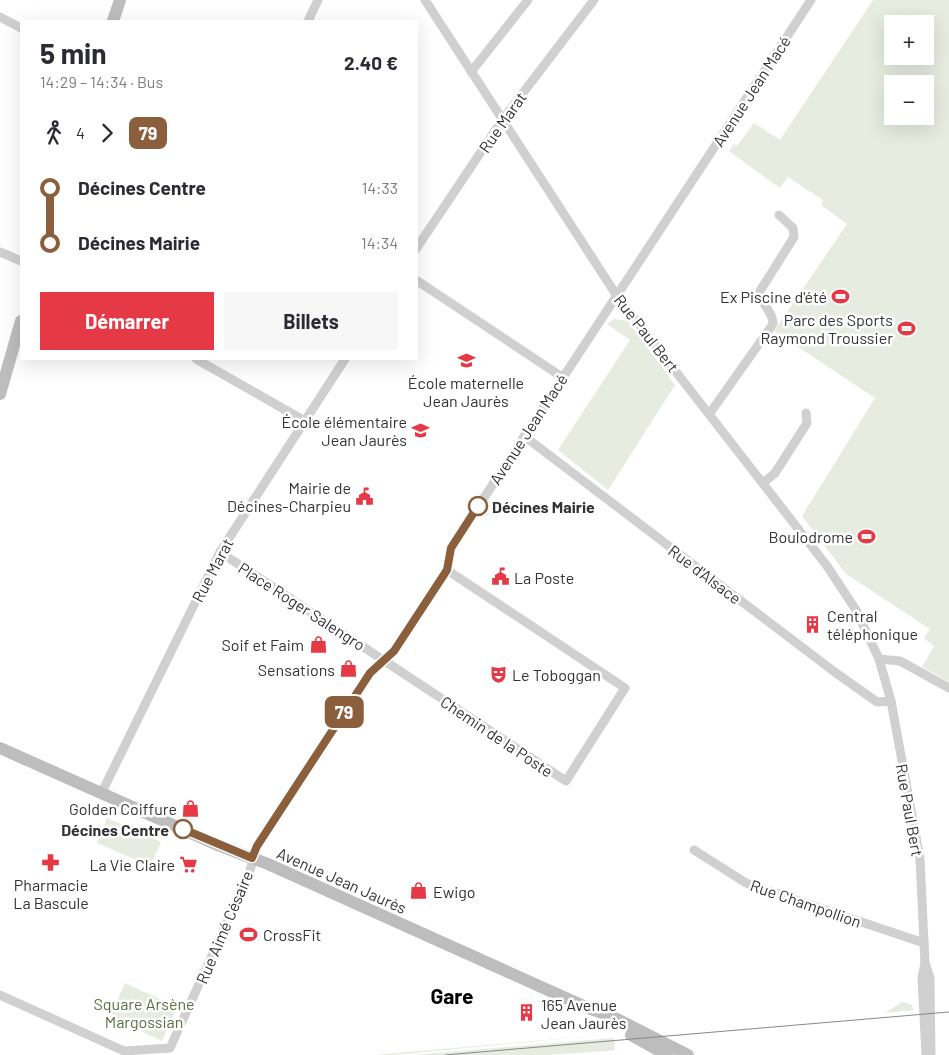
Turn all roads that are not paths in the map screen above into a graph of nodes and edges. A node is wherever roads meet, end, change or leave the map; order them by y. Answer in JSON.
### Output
{"nodes":[{"id":1,"x":120,"y":0,"type":"edge"},
{"id":2,"x":318,"y":0,"type":"edge"},
{"id":3,"x":425,"y":0,"type":"edge"},
{"id":4,"x":528,"y":0,"type":"edge"},
{"id":5,"x":594,"y":0,"type":"edge"},
{"id":6,"x":811,"y":0,"type":"edge"},
{"id":7,"x":0,"y":17,"type":"edge"},
{"id":8,"x":113,"y":20,"type":"edge"},
{"id":9,"x":308,"y":20,"type":"edge"},
{"id":10,"x":20,"y":27,"type":"edge"},
{"id":11,"x":471,"y":72,"type":"junction"},
{"id":12,"x":503,"y":119,"type":"junction"},
{"id":13,"x":779,"y":215,"type":"dead end"},
{"id":14,"x":418,"y":246,"type":"edge"},
{"id":15,"x":0,"y":252,"type":"edge"},
{"id":16,"x":20,"y":261,"type":"edge"},
{"id":17,"x":418,"y":281,"type":"edge"},
{"id":18,"x":617,"y":296,"type":"junction"},
{"id":19,"x":20,"y":324,"type":"edge"},
{"id":20,"x":202,"y":360,"type":"edge"},
{"id":21,"x":344,"y":360,"type":"edge"},
{"id":22,"x":562,"y":377,"type":"junction"},
{"id":23,"x":0,"y":394,"type":"edge"},
{"id":24,"x":710,"y":413,"type":"junction"},
{"id":25,"x":806,"y":413,"type":"dead end"},
{"id":26,"x":305,"y":421,"type":"junction"},
{"id":27,"x":524,"y":436,"type":"junction"},
{"id":28,"x":763,"y":483,"type":"junction"},
{"id":29,"x":220,"y":552,"type":"junction"},
{"id":30,"x":447,"y":570,"type":"junction"},
{"id":31,"x":879,"y":659,"type":"junction"},
{"id":32,"x":384,"y":660,"type":"junction"},
{"id":33,"x":949,"y":688,"type":"edge"},
{"id":34,"x":891,"y":701,"type":"junction"},
{"id":35,"x":0,"y":748,"type":"edge"},
{"id":36,"x":101,"y":794,"type":"junction"},
{"id":37,"x":694,"y":850,"type":"dead end"},
{"id":38,"x":252,"y":858,"type":"junction"},
{"id":39,"x":924,"y":943,"type":"junction"},
{"id":40,"x":925,"y":963,"type":"junction"},
{"id":41,"x":0,"y":995,"type":"edge"},
{"id":42,"x":588,"y":1008,"type":"junction"},
{"id":43,"x":684,"y":1054,"type":"edge"},
{"id":44,"x":667,"y":1055,"type":"edge"},
{"id":45,"x":926,"y":1055,"type":"edge"},
{"id":46,"x":931,"y":1055,"type":"edge"}],
"edges":[{"from":1,"to":8,"type":"main road"},
{"from":2,"to":9,"type":"street"},
{"from":3,"to":11,"type":"street","name":"Rue Paul Bert"},
{"from":4,"to":11,"type":"street"},
{"from":5,"to":12,"type":"street","name":"Rue Marat"},
{"from":6,"to":18,"type":"street","name":"Avenue Jean Macé"},
{"from":7,"to":10,"type":"street"},
{"from":11,"to":12,"type":"street","name":"Rue Paul Bert"},
{"from":12,"to":14,"type":"street","name":"Rue Marat"},
{"from":12,"to":18,"type":"street","name":"Rue Paul Bert"},
{"from":13,"to":24,"type":"street"},
{"from":15,"to":16,"type":"street"},
{"from":17,"to":22,"type":"street"},
{"from":18,"to":22,"type":"street","name":"Avenue Jean Macé"},
{"from":18,"to":24,"type":"street","name":"Rue Paul Bert"},
{"from":19,"to":23,"type":"main road"},
{"from":20,"to":26,"type":"street"},
{"from":21,"to":26,"type":"street","name":"Rue Marat"},
{"from":22,"to":27,"type":"street","name":"Avenue Jean Macé"},
{"from":24,"to":28,"type":"street","name":"Rue Paul Bert"},
{"from":25,"to":28,"type":"street"},
{"from":26,"to":29,"type":"street","name":"Rue Marat"},
{"from":27,"to":30,"type":"street","name":"Avenue Jean Macé"},
{"from":27,"to":34,"type":"street","name":"Rue d'Alsace"},
{"from":28,"to":31,"type":"street","name":"Rue Paul Bert"},
{"from":29,"to":32,"type":"street","name":"Place Roger Salengro"},
{"from":29,"to":36,"type":"street","name":"Rue Marat"},
{"from":30,"to":32,"type":"street","name":"Avenue Jean Macé"},
{"from":30,"to":32,"type":"street","name":"Chemin de la Poste"},
{"from":31,"to":33,"type":"street"},
{"from":31,"to":34,"type":"street","name":"Rue Paul Bert"},
{"from":32,"to":38,"type":"street","name":"Avenue Jean Macé"},
{"from":34,"to":39,"type":"street","name":"Rue Paul Bert"},
{"from":35,"to":36,"type":"main road","name":"Avenue Jean Jaurès"},
{"from":36,"to":38,"type":"main road","name":"Avenue Jean Jaurès"},
{"from":37,"to":39,"type":"street","name":"Rue Champollion"},
{"from":38,"to":41,"type":"street","name":"Rue Aimé Césaire"},
{"from":38,"to":42,"type":"main road","name":"Avenue Jean Jaurès"},
{"from":39,"to":40,"type":"street","name":"Rue Paul Bert"},
{"from":40,"to":45,"type":"street","name":"Rue Paul Bert"},
{"from":40,"to":46,"type":"street","name":"Rue Paul Bert"},
{"from":42,"to":43,"type":"main road","name":"Avenue Jean Jaurès"},
{"from":42,"to":44,"type":"main road","name":"Avenue Jean Jaurès"}]}
